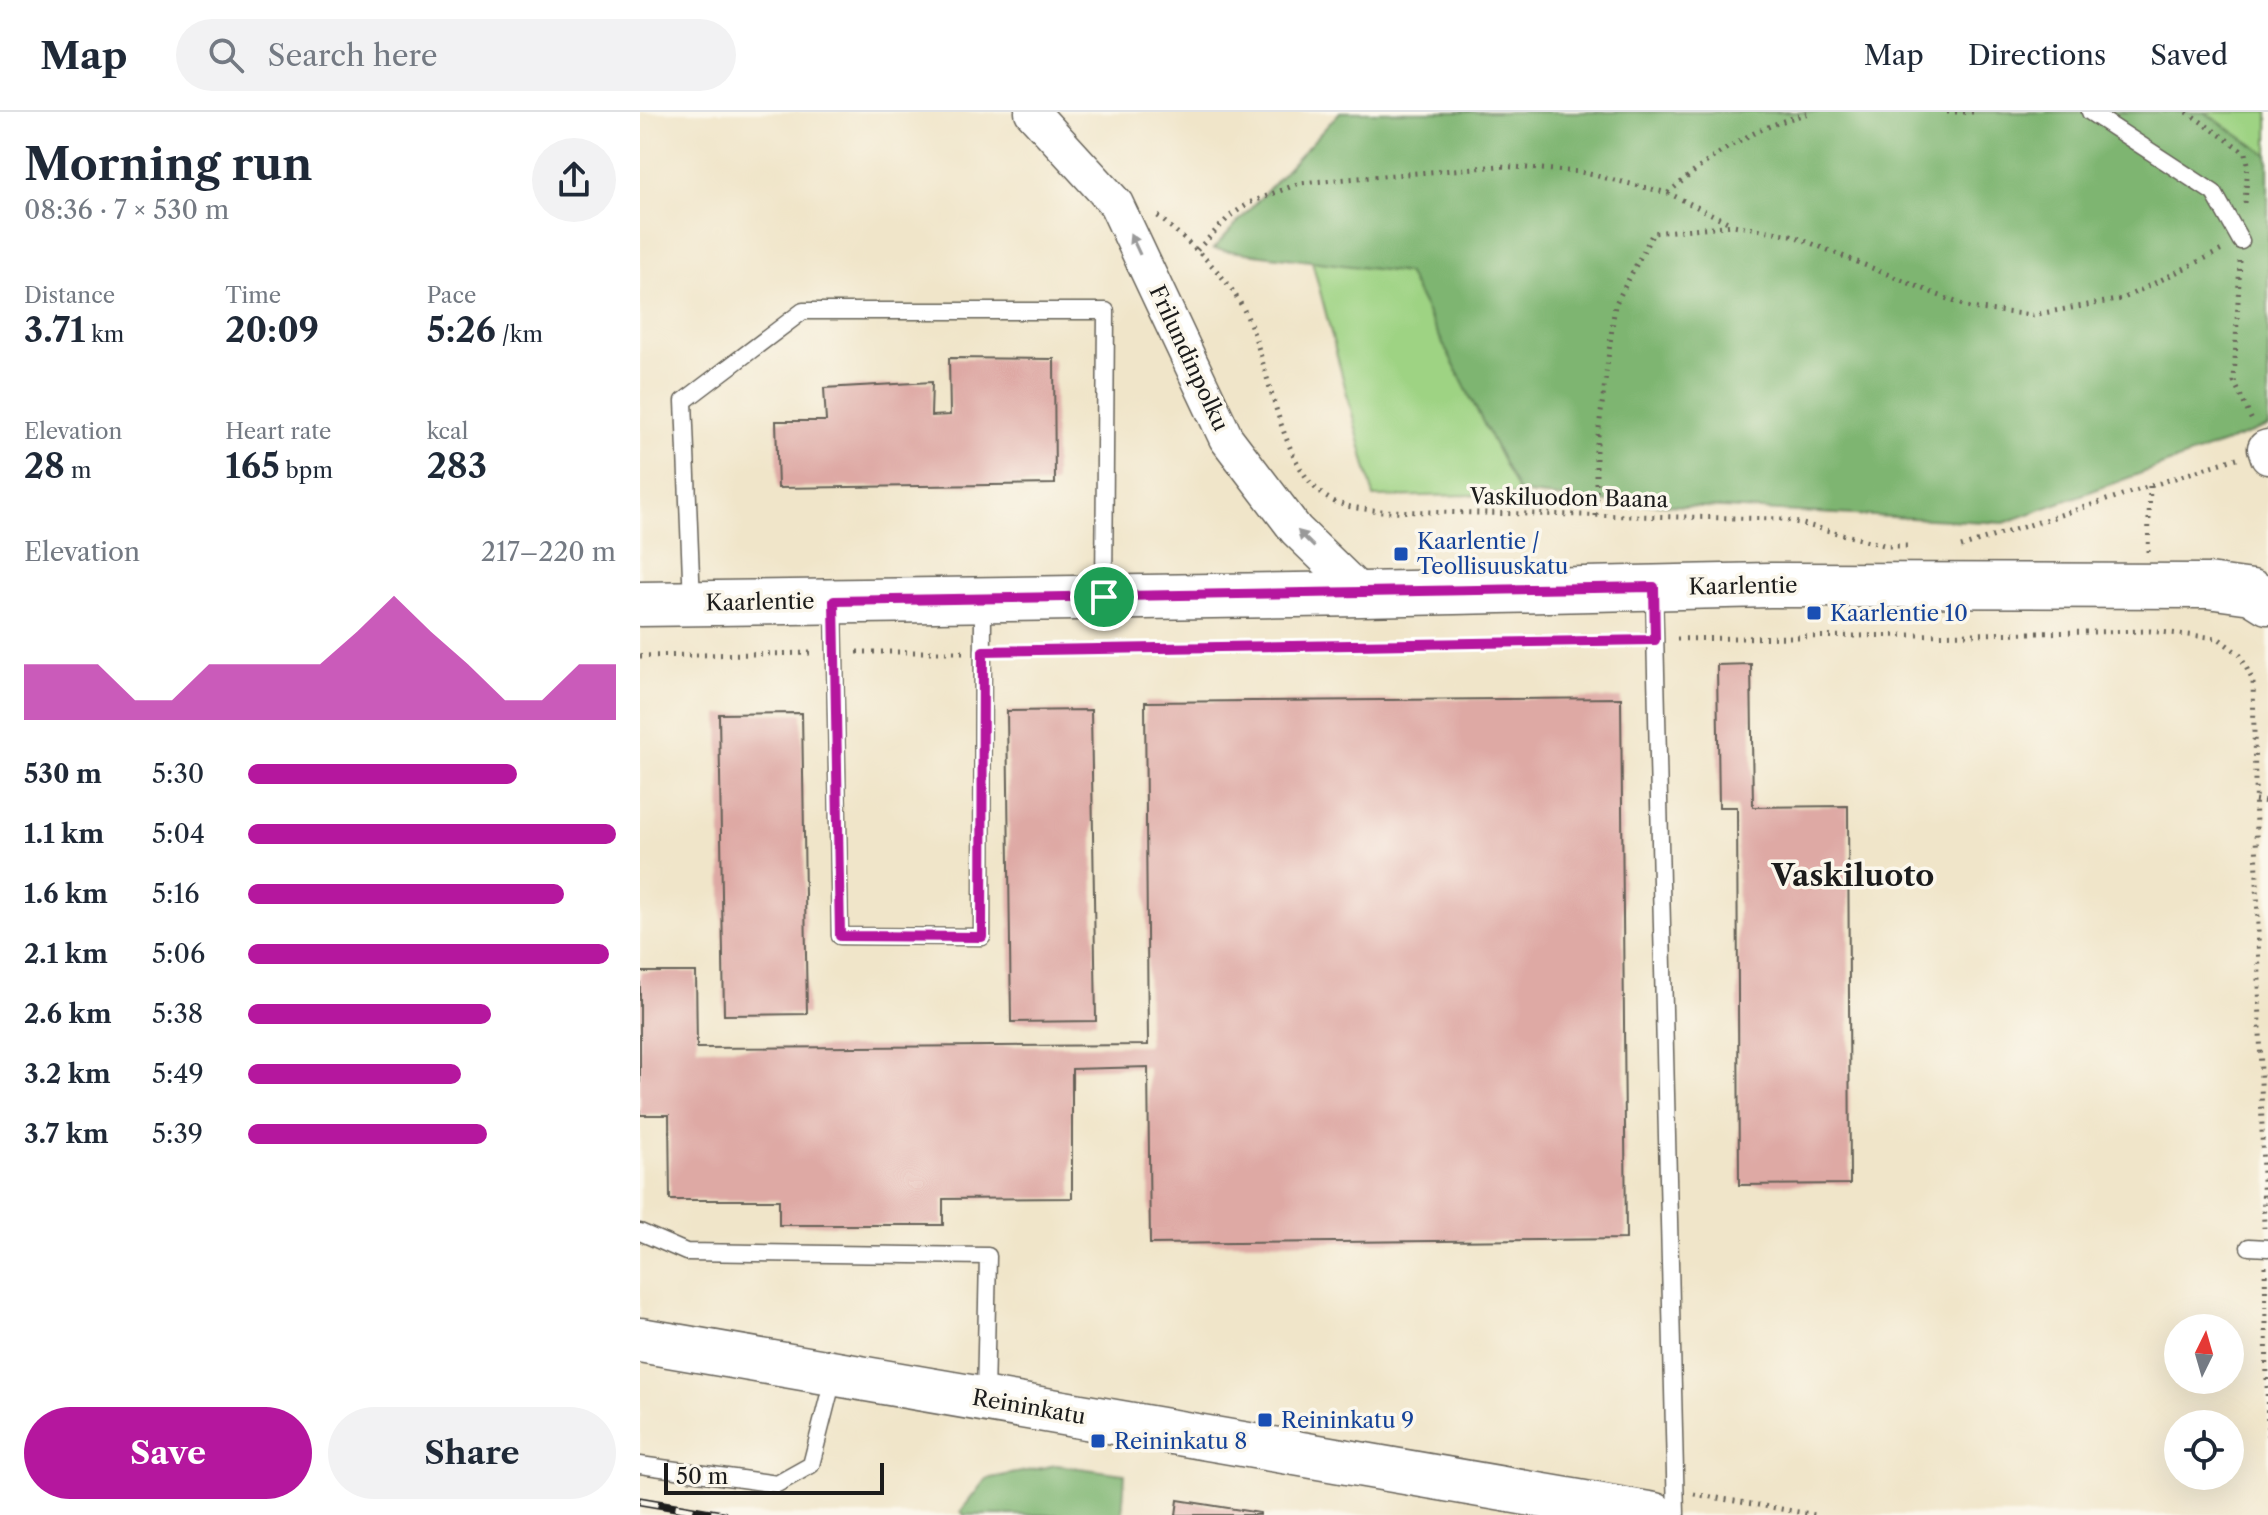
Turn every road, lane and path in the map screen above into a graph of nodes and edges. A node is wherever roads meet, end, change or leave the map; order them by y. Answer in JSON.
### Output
{"nodes":[{"id":1,"x":1032,"y":112,"type":"edge"},
{"id":2,"x":1813,"y":112,"type":"edge"},
{"id":3,"x":1947,"y":112,"type":"edge"},
{"id":4,"x":1977,"y":112,"type":"edge"},
{"id":5,"x":2090,"y":112,"type":"edge"},
{"id":6,"x":2187,"y":112,"type":"edge"},
{"id":7,"x":1668,"y":193,"type":"junction"},
{"id":8,"x":1156,"y":214,"type":"dead end"},
{"id":9,"x":1733,"y":225,"type":"junction"},
{"id":10,"x":2241,"y":241,"type":"junction"},
{"id":11,"x":1197,"y":250,"type":"junction"},
{"id":12,"x":2267,"y":451,"type":"edge"},
{"id":13,"x":1596,"y":516,"type":"junction"},
{"id":14,"x":1918,"y":546,"type":"dead end"},
{"id":15,"x":1947,"y":546,"type":"dead end"},
{"id":16,"x":1654,"y":587,"type":"junction"},
{"id":17,"x":1362,"y":594,"type":"junction"},
{"id":18,"x":1104,"y":597,"type":"junction"},
{"id":19,"x":983,"y":599,"type":"junction"},
{"id":20,"x":834,"y":601,"type":"junction"},
{"id":21,"x":2268,"y":602,"type":"edge"},
{"id":22,"x":692,"y":603,"type":"junction"},
{"id":23,"x":640,"y":604,"type":"edge"},
{"id":24,"x":1655,"y":640,"type":"junction"},
{"id":25,"x":983,"y":651,"type":"junction"},
{"id":26,"x":835,"y":652,"type":"junction"},
{"id":27,"x":640,"y":656,"type":"edge"},
{"id":28,"x":2255,"y":800,"type":"junction"},
{"id":29,"x":2268,"y":802,"type":"edge"},
{"id":30,"x":640,"y":1232,"type":"edge"},
{"id":31,"x":2260,"y":1248,"type":"edge"},
{"id":32,"x":640,"y":1340,"type":"edge"},
{"id":33,"x":835,"y":1374,"type":"junction"},
{"id":34,"x":985,"y":1399,"type":"junction"},
{"id":35,"x":2268,"y":1438,"type":"edge"},
{"id":36,"x":640,"y":1465,"type":"edge"},
{"id":37,"x":1654,"y":1515,"type":"edge"},
{"id":38,"x":1676,"y":1515,"type":"edge"}],
"edges":[{"from":17,"to":1,"type":"street","name":"Frilundinpolku","one_way":true},
{"from":2,"to":7,"type":"path"},
{"from":3,"to":4,"type":"path"},
{"from":5,"to":10,"type":"lane"},
{"from":6,"to":10,"type":"path"},
{"from":7,"to":9,"type":"path"},
{"from":7,"to":11,"type":"path"},
{"from":8,"to":11,"type":"path","name":"Vaskiluodon Baana"},
{"from":9,"to":10,"type":"path"},
{"from":9,"to":13,"type":"path"},
{"from":10,"to":12,"type":"path"},
{"from":11,"to":13,"type":"path","name":"Vaskiluodon Baana"},
{"from":12,"to":15,"type":"path"},
{"from":13,"to":14,"type":"path","name":"Vaskiluodon Baana"},
{"from":16,"to":17,"type":"street","name":"Kaarlentie"},
{"from":16,"to":21,"type":"street","name":"Kaarlentie"},
{"from":16,"to":24,"type":"lane"},
{"from":17,"to":18,"type":"street","name":"Kaarlentie"},
{"from":18,"to":19,"type":"street","name":"Kaarlentie"},
{"from":18,"to":22,"type":"lane"},
{"from":19,"to":20,"type":"street","name":"Kaarlentie"},
{"from":19,"to":25,"type":"lane"},
{"from":20,"to":22,"type":"street","name":"Kaarlentie"},
{"from":20,"to":26,"type":"lane"},
{"from":22,"to":23,"type":"street","name":"Kaarlentie"},
{"from":24,"to":25,"type":"path"},
{"from":24,"to":28,"type":"path"},
{"from":24,"to":38,"type":"lane"},
{"from":25,"to":26,"type":"path"},
{"from":25,"to":26,"type":"lane"},
{"from":26,"to":27,"type":"path"},
{"from":28,"to":29,"type":"path"},
{"from":28,"to":31,"type":"path"},
{"from":30,"to":34,"type":"lane"},
{"from":31,"to":35,"type":"path"},
{"from":32,"to":33,"type":"street","name":"Reininkatu"},
{"from":33,"to":34,"type":"street","name":"Reininkatu"},
{"from":33,"to":36,"type":"lane"},
{"from":34,"to":37,"type":"street","name":"Reininkatu"}]}
